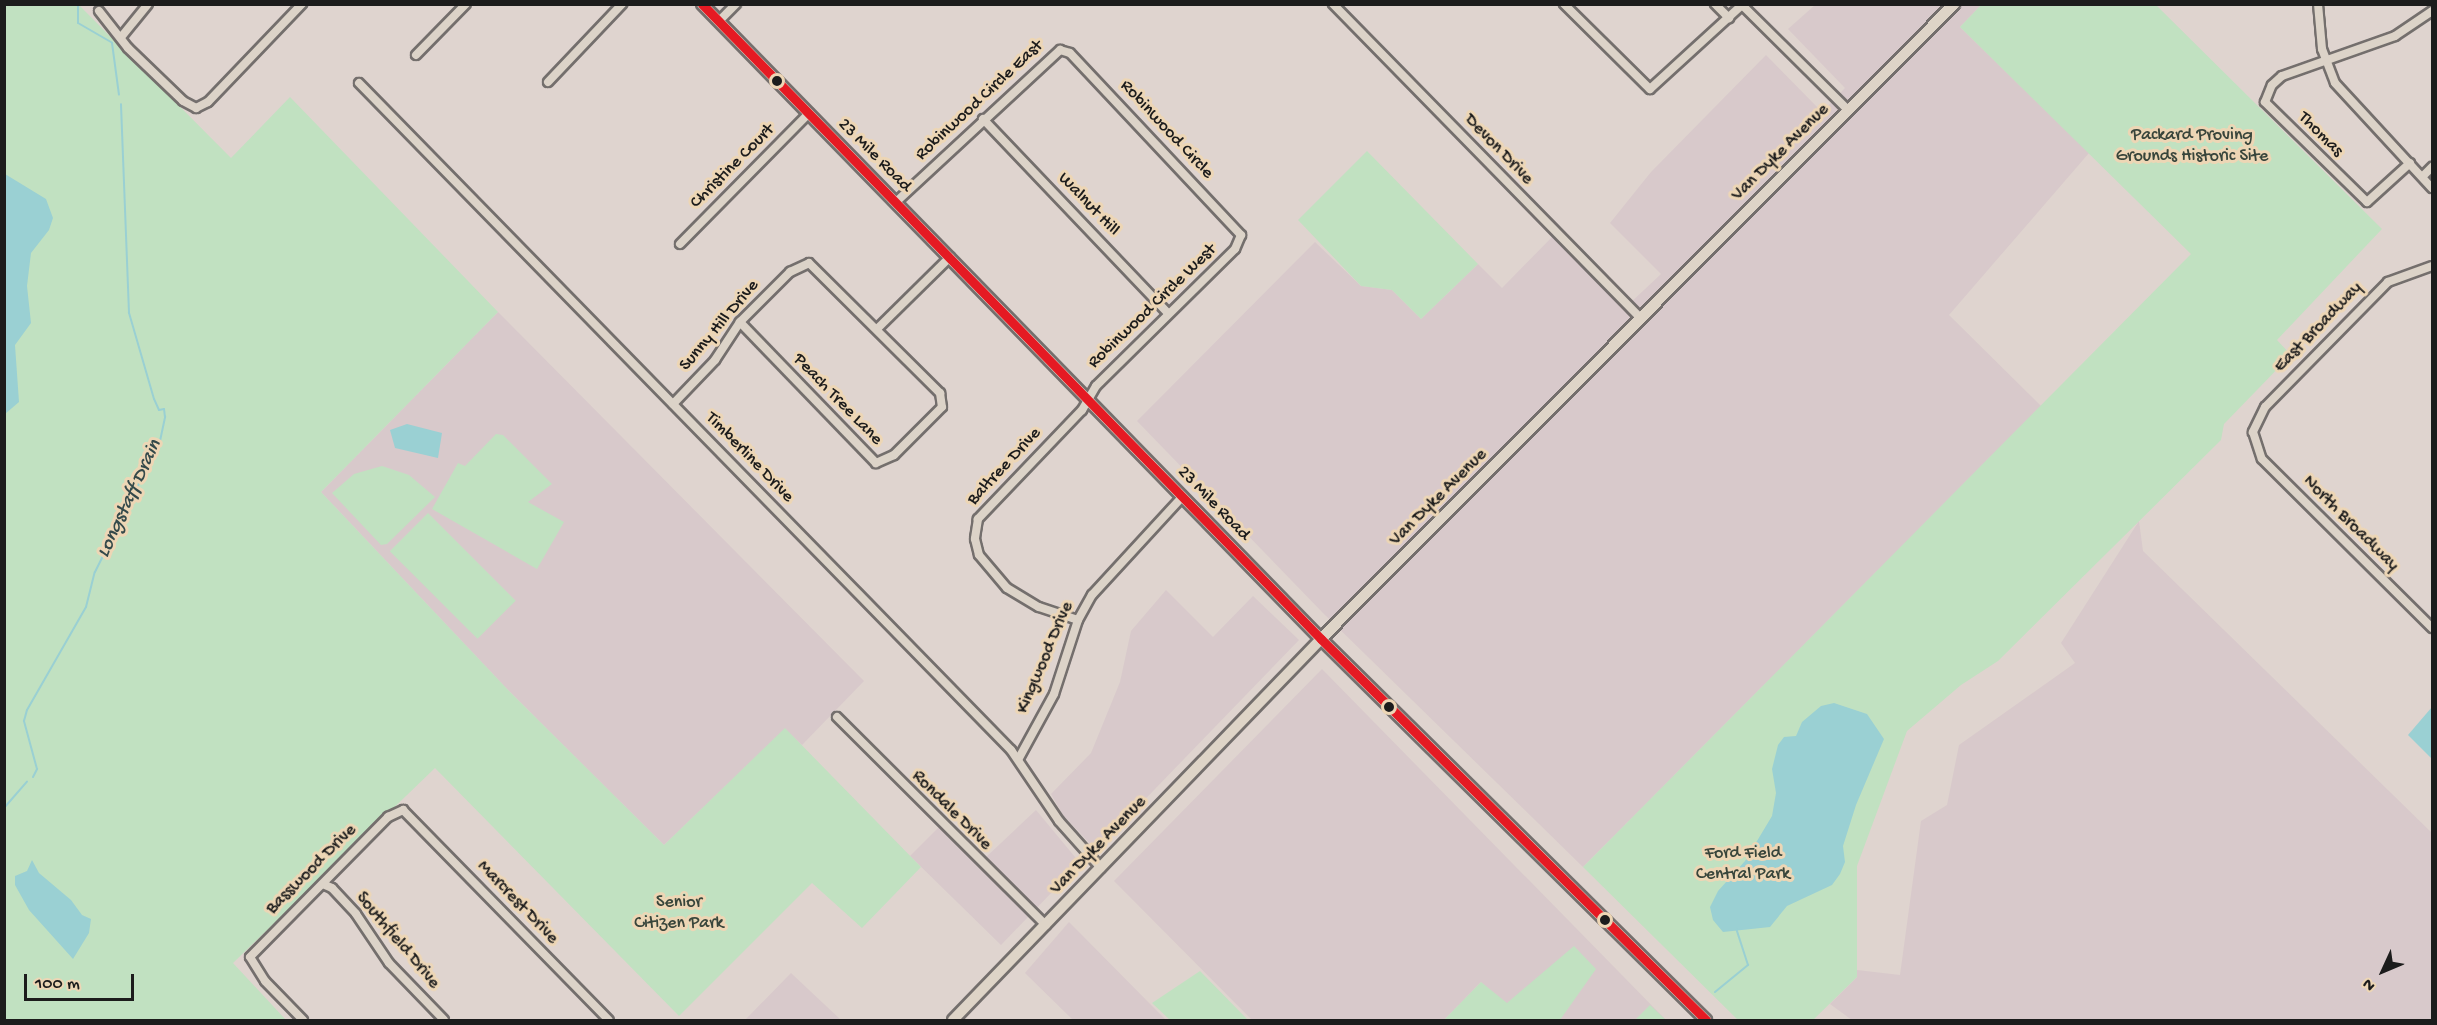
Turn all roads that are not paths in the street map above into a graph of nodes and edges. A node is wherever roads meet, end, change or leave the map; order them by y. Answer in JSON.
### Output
{"nodes":[{"id":1,"x":148,"y":4,"type":"edge"},
{"id":2,"x":302,"y":4,"type":"edge"},
{"id":3,"x":466,"y":4,"type":"edge"},
{"id":4,"x":622,"y":4,"type":"edge"},
{"id":5,"x":702,"y":4,"type":"edge"},
{"id":6,"x":736,"y":4,"type":"edge"},
{"id":7,"x":1333,"y":4,"type":"edge"},
{"id":8,"x":1564,"y":4,"type":"edge"},
{"id":9,"x":1715,"y":4,"type":"edge"},
{"id":10,"x":1954,"y":4,"type":"edge"},
{"id":11,"x":2318,"y":4,"type":"edge"},
{"id":12,"x":1742,"y":5,"type":"edge"},
{"id":13,"x":99,"y":11,"type":"dead end"},
{"id":14,"x":2433,"y":11,"type":"edge"},
{"id":15,"x":1729,"y":18,"type":"junction"},
{"id":16,"x":719,"y":21,"type":"junction"},
{"id":17,"x":122,"y":36,"type":"junction"},
{"id":18,"x":1060,"y":50,"type":"joint"},
{"id":19,"x":416,"y":55,"type":"dead end"},
{"id":20,"x":2325,"y":59,"type":"junction"},
{"id":21,"x":548,"y":82,"type":"dead end"},
{"id":22,"x":359,"y":84,"type":"dead end"},
{"id":23,"x":1848,"y":110,"type":"junction"},
{"id":24,"x":809,"y":113,"type":"junction"},
{"id":25,"x":983,"y":119,"type":"junction"},
{"id":26,"x":2410,"y":163,"type":"junction"},
{"id":27,"x":2433,"y":167,"type":"edge"},
{"id":28,"x":2423,"y":176,"type":"junction"},
{"id":29,"x":2433,"y":188,"type":"edge"},
{"id":30,"x":896,"y":202,"type":"junction"},
{"id":31,"x":1241,"y":239,"type":"joint"},
{"id":32,"x":680,"y":244,"type":"dead end"},
{"id":33,"x":950,"y":257,"type":"junction"},
{"id":34,"x":2433,"y":266,"type":"edge"},
{"id":35,"x":1168,"y":313,"type":"junction"},
{"id":36,"x":1640,"y":318,"type":"junction"},
{"id":37,"x":740,"y":322,"type":"junction"},
{"id":38,"x":878,"y":328,"type":"junction"},
{"id":39,"x":1088,"y":398,"type":"junction"},
{"id":40,"x":673,"y":404,"type":"junction"},
{"id":41,"x":2253,"y":438,"type":"joint"},
{"id":42,"x":1183,"y":496,"type":"junction"},
{"id":43,"x":1078,"y":620,"type":"junction"},
{"id":44,"x":2433,"y":628,"type":"edge"},
{"id":45,"x":1321,"y":639,"type":"junction"},
{"id":46,"x":837,"y":717,"type":"dead end"},
{"id":47,"x":1019,"y":759,"type":"junction"},
{"id":48,"x":400,"y":810,"type":"joint"},
{"id":49,"x":1101,"y":867,"type":"junction"},
{"id":50,"x":323,"y":885,"type":"junction"},
{"id":51,"x":1046,"y":925,"type":"junction"},
{"id":52,"x":301,"y":1020,"type":"edge"},
{"id":53,"x":444,"y":1020,"type":"edge"},
{"id":54,"x":609,"y":1020,"type":"edge"},
{"id":55,"x":953,"y":1020,"type":"edge"},
{"id":56,"x":1706,"y":1020,"type":"edge"}],
"edges":[{"from":1,"to":17,"type":"street"},
{"from":2,"to":17,"type":"street"},
{"from":3,"to":19,"type":"street"},
{"from":4,"to":21,"type":"street"},
{"from":5,"to":16,"type":"main road","name":"23 Mile Road"},
{"from":6,"to":16,"type":"street"},
{"from":7,"to":36,"type":"street","name":"Devon Drive"},
{"from":8,"to":15,"type":"street"},
{"from":9,"to":15,"type":"street"},
{"from":10,"to":23,"type":"main road","name":"Van Dyke Avenue"},
{"from":11,"to":20,"type":"street"},
{"from":12,"to":15,"type":"street"},
{"from":12,"to":23,"type":"street"},
{"from":13,"to":17,"type":"street"},
{"from":14,"to":20,"type":"street"},
{"from":16,"to":24,"type":"main road","name":"23 Mile Road"},
{"from":18,"to":25,"type":"street","name":"Robinwood Circle East"},
{"from":18,"to":31,"type":"street","name":"Robinwood Circle"},
{"from":20,"to":26,"type":"street"},
{"from":20,"to":26,"type":"street","name":"Thomas"},
{"from":22,"to":40,"type":"street","name":"Timberline Drive"},
{"from":23,"to":36,"type":"main road","name":"Van Dyke Avenue"},
{"from":24,"to":30,"type":"main road","name":"23 Mile Road"},
{"from":24,"to":32,"type":"street","name":"Christine Court"},
{"from":25,"to":30,"type":"street","name":"Robinwood Circle East"},
{"from":25,"to":35,"type":"street","name":"Walnut Hill"},
{"from":26,"to":28,"type":"street"},
{"from":27,"to":28,"type":"street"},
{"from":28,"to":29,"type":"street"},
{"from":30,"to":33,"type":"main road","name":"23 Mile Road"},
{"from":31,"to":35,"type":"street","name":"Robinwood Circle West"},
{"from":33,"to":38,"type":"street"},
{"from":33,"to":39,"type":"main road","name":"23 Mile Road"},
{"from":34,"to":41,"type":"street","name":"East Broadway"},
{"from":35,"to":39,"type":"street","name":"Robinwood Circle West"},
{"from":36,"to":45,"type":"main road","name":"Van Dyke Avenue"},
{"from":37,"to":38,"type":"street","name":"Sunny Hill Drive"},
{"from":37,"to":38,"type":"street","name":"Peach Tree Lane"},
{"from":37,"to":40,"type":"street","name":"Sunny Hill Drive"},
{"from":39,"to":42,"type":"main road","name":"23 Mile Road"},
{"from":39,"to":43,"type":"street","name":"Baltree Drive"},
{"from":40,"to":47,"type":"street","name":"Timberline Drive"},
{"from":41,"to":44,"type":"street","name":"North Broadway"},
{"from":42,"to":43,"type":"street","name":"Kingwood Drive"},
{"from":42,"to":45,"type":"main road","name":"23 Mile Road"},
{"from":43,"to":47,"type":"street","name":"Kingwood Drive"},
{"from":45,"to":49,"type":"main road","name":"Van Dyke Avenue"},
{"from":45,"to":56,"type":"main road","name":"23 Mile Road"},
{"from":46,"to":51,"type":"street","name":"Rondale Drive"},
{"from":47,"to":49,"type":"street","name":"Timberline Drive"},
{"from":48,"to":50,"type":"street","name":"Basswood Drive"},
{"from":48,"to":54,"type":"street","name":"Marcrest Drive"},
{"from":49,"to":51,"type":"main road","name":"Van Dyke Avenue"},
{"from":50,"to":52,"type":"street","name":"Basswood Drive"},
{"from":50,"to":53,"type":"street","name":"Southfield Drive"},
{"from":51,"to":55,"type":"main road","name":"Van Dyke Avenue"}]}
